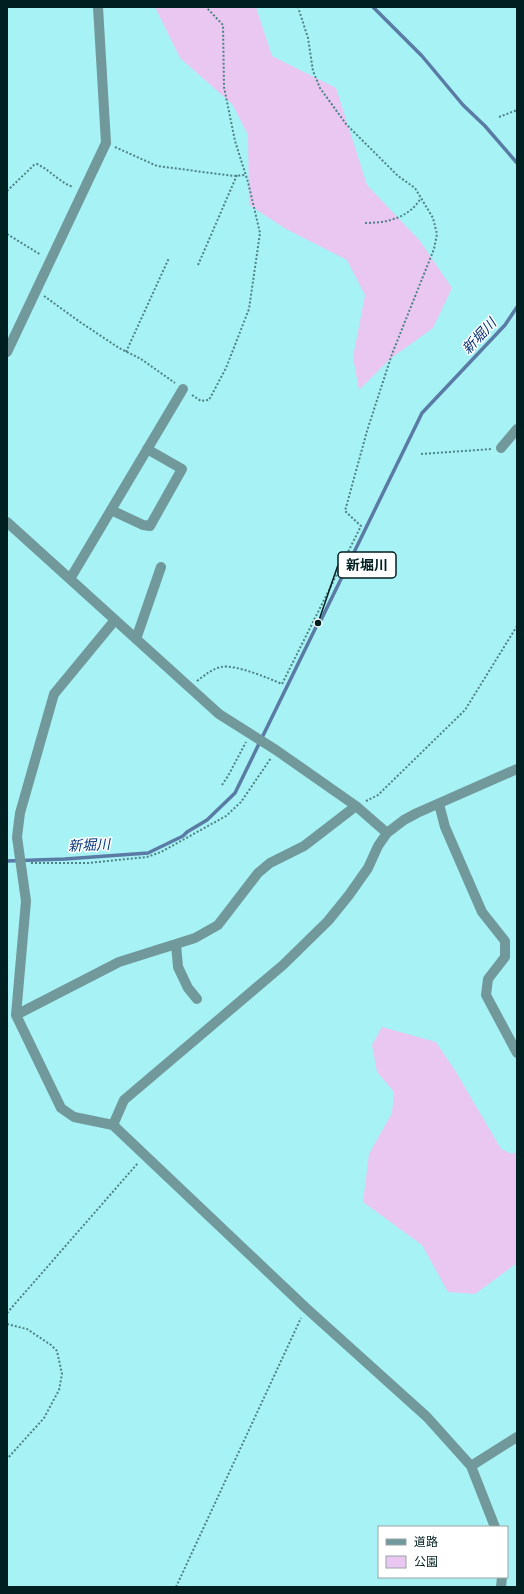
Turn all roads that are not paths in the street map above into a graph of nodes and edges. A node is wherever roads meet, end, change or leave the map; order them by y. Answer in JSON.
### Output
{"nodes":[{"id":1,"x":98,"y":7,"type":"edge"},
{"id":2,"x":7,"y":352,"type":"edge"},
{"id":3,"x":183,"y":389,"type":"road end"},
{"id":4,"x":517,"y":429,"type":"edge"},
{"id":5,"x":501,"y":448,"type":"road end"},
{"id":6,"x":147,"y":449,"type":"junction"},
{"id":7,"x":111,"y":510,"type":"junction"},
{"id":8,"x":7,"y":522,"type":"edge"},
{"id":9,"x":161,"y":567,"type":"dead end"},
{"id":10,"x":70,"y":579,"type":"junction"},
{"id":11,"x":116,"y":620,"type":"junction"},
{"id":12,"x":136,"y":639,"type":"junction"},
{"id":13,"x":517,"y":769,"type":"edge"},
{"id":14,"x":439,"y":804,"type":"junction"},
{"id":15,"x":356,"y":806,"type":"junction"},
{"id":16,"x":387,"y":833,"type":"junction"},
{"id":17,"x":176,"y":944,"type":"junction"},
{"id":18,"x":197,"y":999,"type":"dead end"},
{"id":19,"x":16,"y":1016,"type":"junction"},
{"id":20,"x":517,"y":1053,"type":"edge"},
{"id":21,"x":113,"y":1125,"type":"junction"},
{"id":22,"x":517,"y":1437,"type":"edge"},
{"id":23,"x":471,"y":1466,"type":"junction"},
{"id":24,"x":495,"y":1526,"type":"edge"}],
"edges":[{"from":1,"to":2,"type":"street"},
{"from":3,"to":6,"type":"street"},
{"from":4,"to":5,"type":"street"},
{"from":6,"to":7,"type":"street"},
{"from":6,"to":7,"type":"street"},
{"from":7,"to":10,"type":"street"},
{"from":8,"to":10,"type":"street"},
{"from":9,"to":12,"type":"street"},
{"from":10,"to":11,"type":"street"},
{"from":11,"to":12,"type":"street"},
{"from":11,"to":19,"type":"street"},
{"from":12,"to":15,"type":"street"},
{"from":13,"to":14,"type":"street"},
{"from":14,"to":16,"type":"street"},
{"from":14,"to":20,"type":"street"},
{"from":15,"to":16,"type":"street"},
{"from":15,"to":17,"type":"street"},
{"from":16,"to":21,"type":"street"},
{"from":17,"to":18,"type":"street"},
{"from":17,"to":19,"type":"street"},
{"from":19,"to":21,"type":"street"},
{"from":21,"to":23,"type":"street"},
{"from":22,"to":23,"type":"street"},
{"from":23,"to":24,"type":"street"}]}
